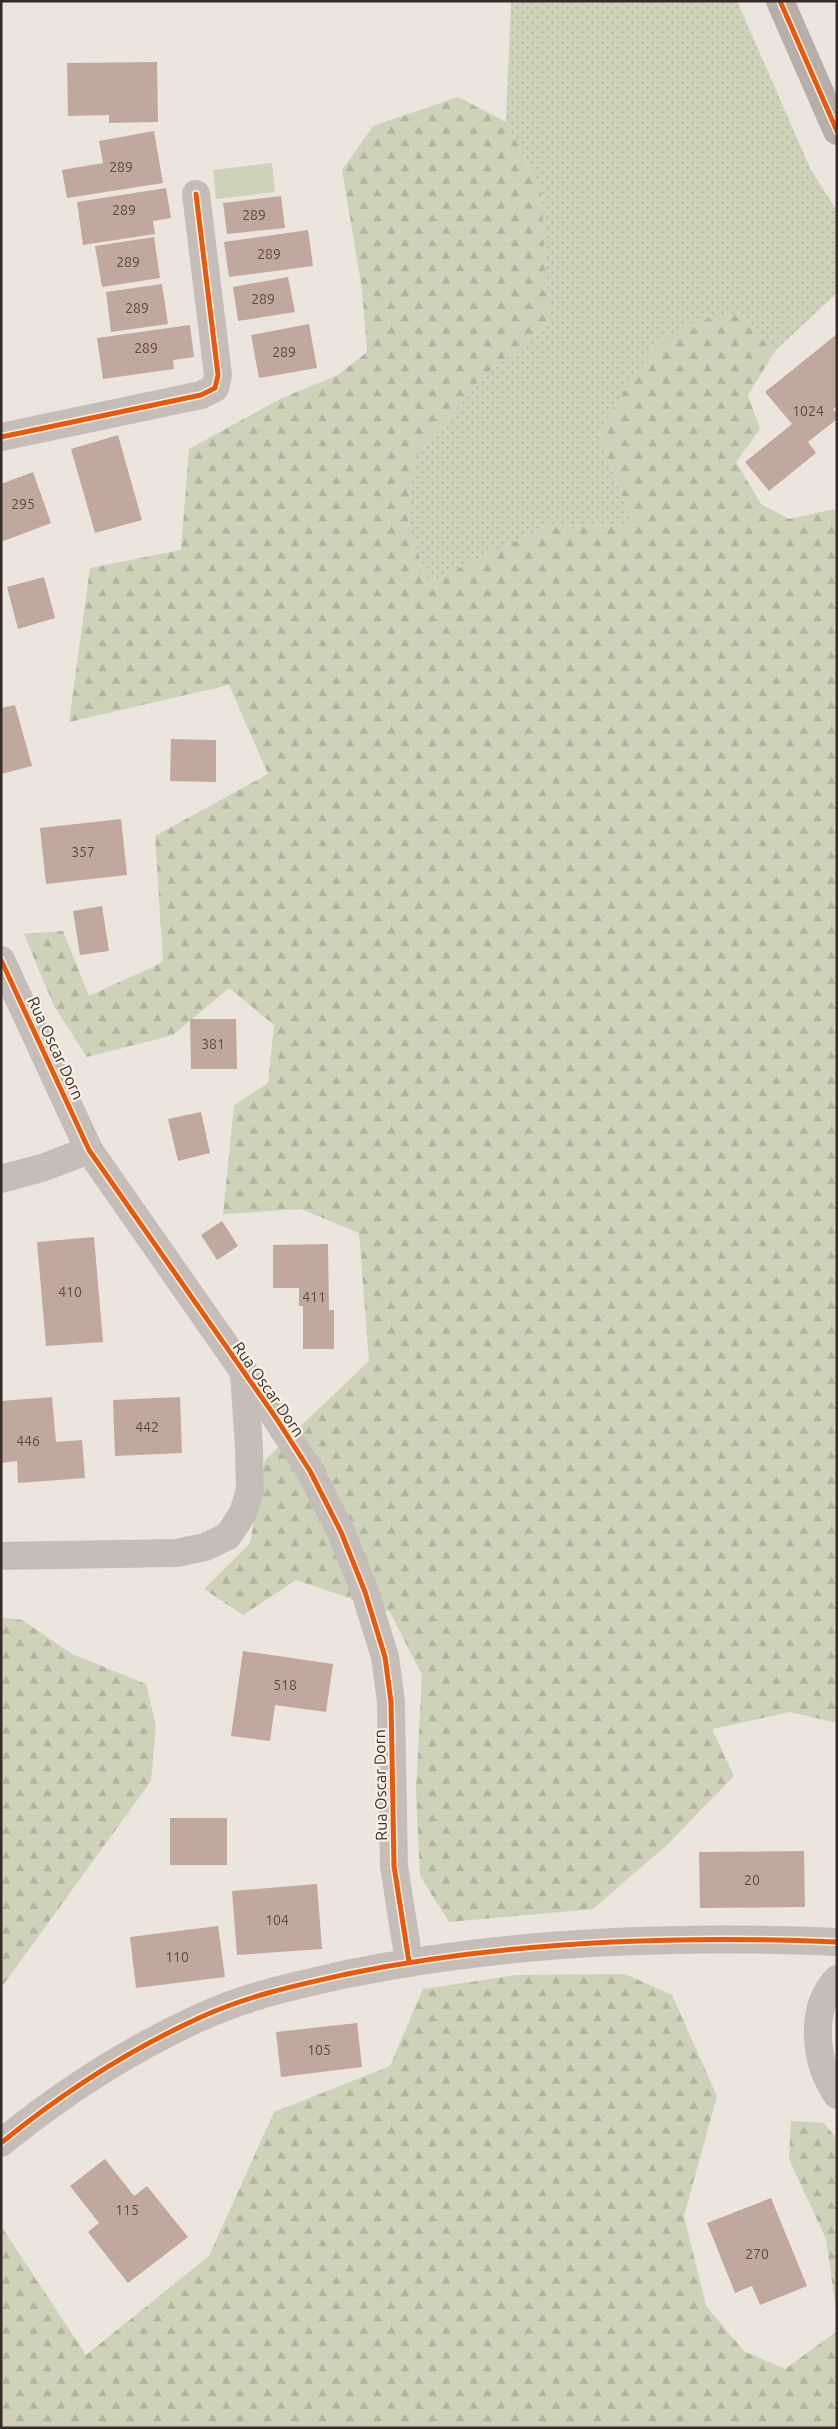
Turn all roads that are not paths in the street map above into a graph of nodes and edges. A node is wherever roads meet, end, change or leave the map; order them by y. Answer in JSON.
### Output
{"nodes":[{"id":1,"x":780,"y":1,"type":"edge"},
{"id":2,"x":837,"y":131,"type":"edge"},
{"id":3,"x":196,"y":194,"type":"dead end"},
{"id":4,"x":1,"y":437,"type":"edge"},
{"id":5,"x":1,"y":960,"type":"edge"},
{"id":6,"x":89,"y":1150,"type":"junction"},
{"id":7,"x":1,"y":1179,"type":"edge"},
{"id":8,"x":244,"y":1372,"type":"junction"},
{"id":9,"x":1,"y":1556,"type":"edge"},
{"id":10,"x":837,"y":1942,"type":"edge"},
{"id":11,"x":409,"y":1962,"type":"junction"},
{"id":12,"x":837,"y":1979,"type":"edge"},
{"id":13,"x":837,"y":2095,"type":"edge"},
{"id":14,"x":1,"y":2143,"type":"edge"}],
"edges":[{"from":1,"to":2,"type":"street"},
{"from":3,"to":4,"type":"street"},
{"from":5,"to":6,"type":"street","name":"Rua Oscar Dorn"},
{"from":6,"to":7,"type":"street"},
{"from":6,"to":8,"type":"street","name":"Rua Oscar Dorn"},
{"from":8,"to":9,"type":"street"},
{"from":8,"to":11,"type":"street","name":"Rua Oscar Dorn"},
{"from":10,"to":11,"type":"street"},
{"from":11,"to":14,"type":"street"},
{"from":12,"to":13,"type":"street"}]}
